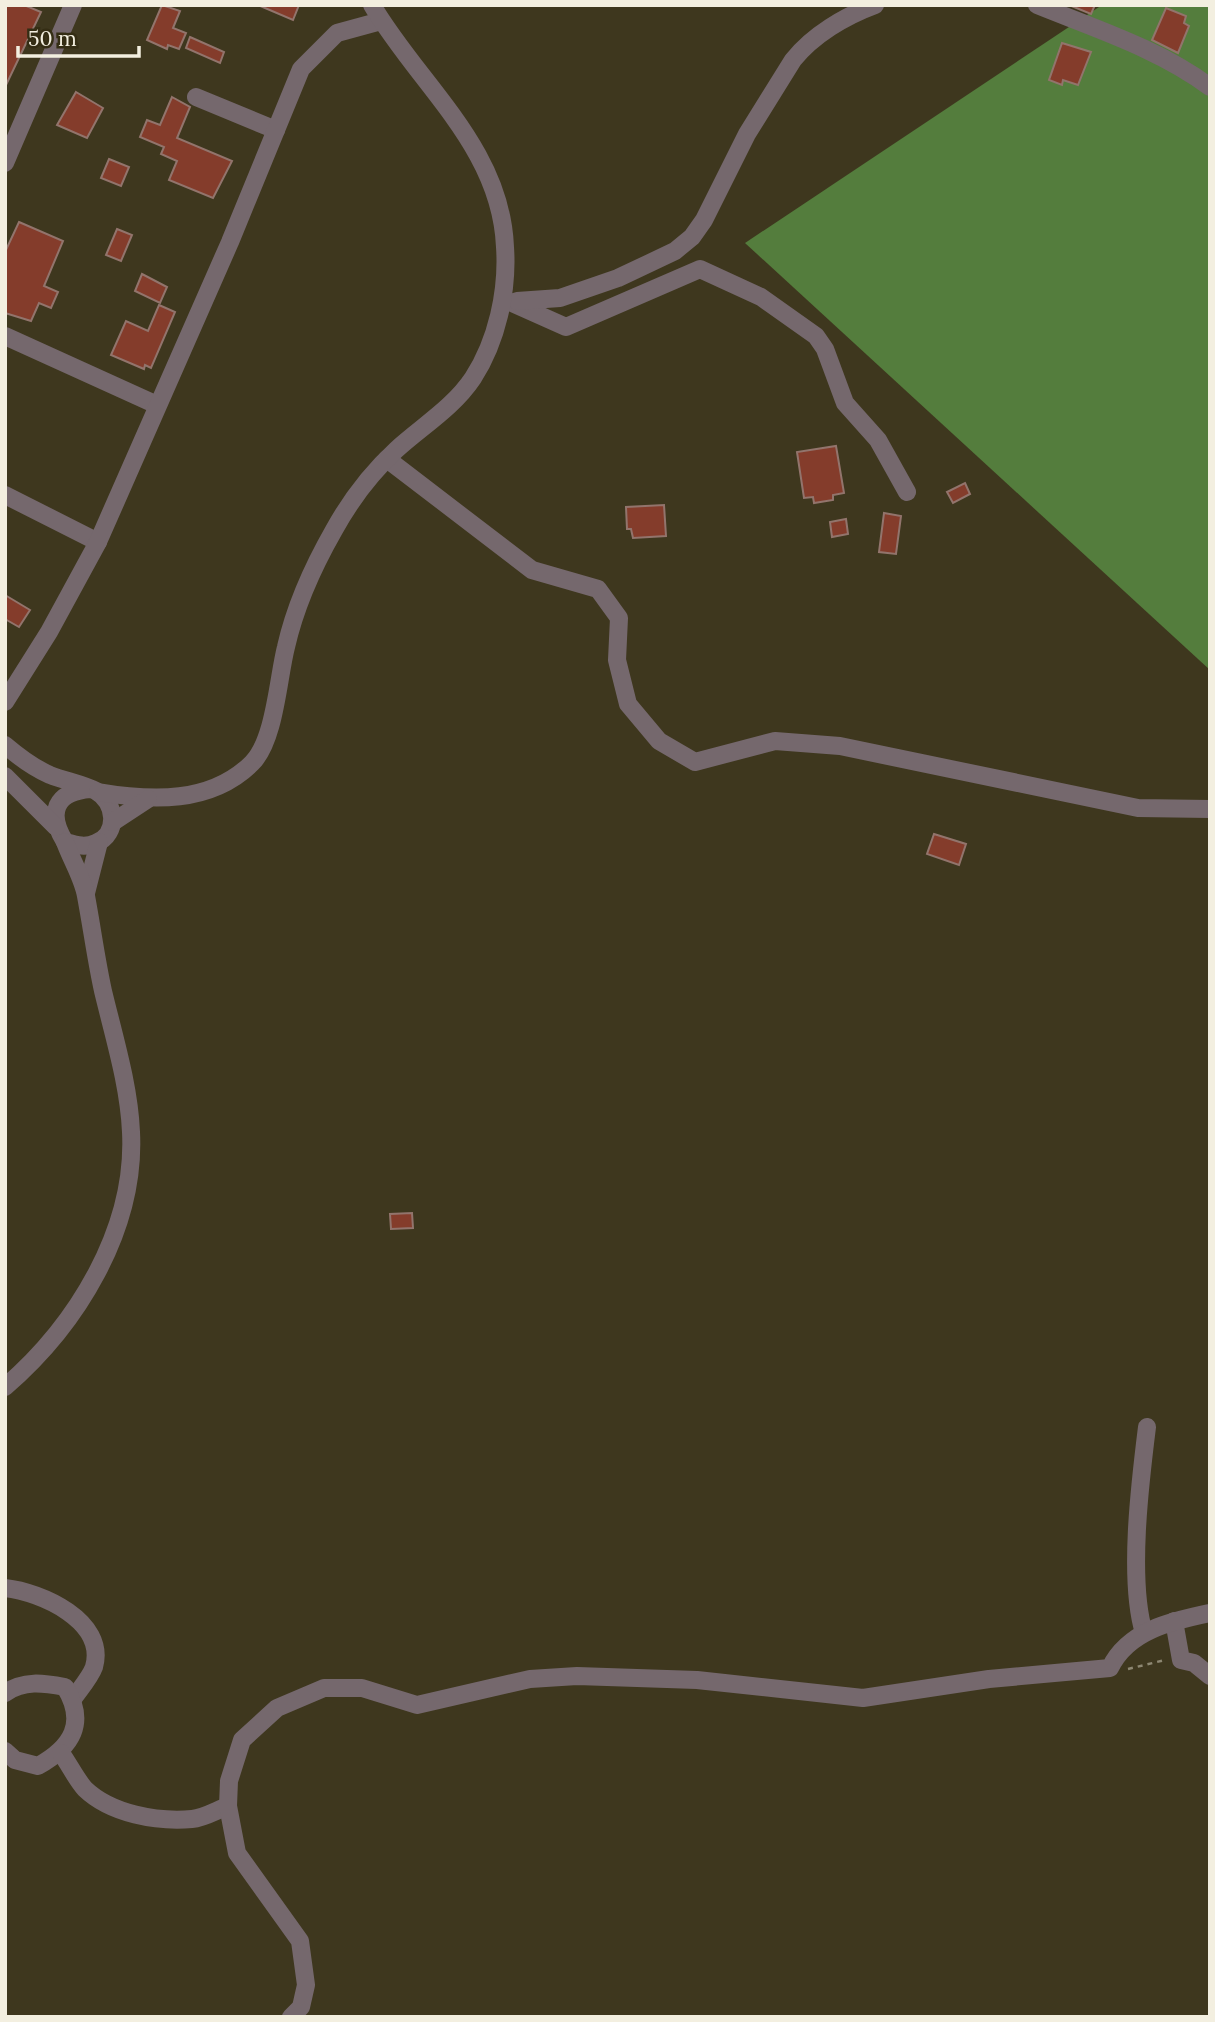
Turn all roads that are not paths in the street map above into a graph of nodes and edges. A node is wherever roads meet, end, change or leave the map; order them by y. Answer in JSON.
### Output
{"nodes":[{"id":1,"x":74,"y":5,"type":"edge"},
{"id":2,"x":372,"y":5,"type":"edge"},
{"id":3,"x":875,"y":5,"type":"edge"},
{"id":4,"x":1037,"y":5,"type":"edge"},
{"id":5,"x":381,"y":21,"type":"junction"},
{"id":6,"x":1210,"y":87,"type":"edge"},
{"id":7,"x":197,"y":97,"type":"dead end"},
{"id":8,"x":276,"y":130,"type":"junction"},
{"id":9,"x":5,"y":163,"type":"edge"},
{"id":10,"x":503,"y":299,"type":"junction"},
{"id":11,"x":5,"y":336,"type":"edge"},
{"id":12,"x":157,"y":405,"type":"junction"},
{"id":13,"x":387,"y":459,"type":"junction"},
{"id":14,"x":907,"y":492,"type":"dead end"},
{"id":15,"x":5,"y":495,"type":"edge"},
{"id":16,"x":98,"y":542,"type":"junction"},
{"id":17,"x":5,"y":702,"type":"edge"},
{"id":18,"x":5,"y":745,"type":"edge"},
{"id":19,"x":5,"y":776,"type":"edge"},
{"id":20,"x":94,"y":791,"type":"junction"},
{"id":21,"x":148,"y":799,"type":"junction"},
{"id":22,"x":1210,"y":809,"type":"edge"},
{"id":23,"x":113,"y":822,"type":"junction"},
{"id":24,"x":60,"y":834,"type":"junction"},
{"id":25,"x":99,"y":842,"type":"junction"},
{"id":26,"x":86,"y":894,"type":"junction"},
{"id":27,"x":5,"y":1387,"type":"edge"},
{"id":28,"x":1147,"y":1427,"type":"dead end"},
{"id":29,"x":5,"y":1588,"type":"edge"},
{"id":30,"x":1210,"y":1613,"type":"edge"},
{"id":31,"x":1174,"y":1621,"type":"junction"},
{"id":32,"x":1144,"y":1633,"type":"junction"},
{"id":33,"x":1210,"y":1676,"type":"edge"},
{"id":34,"x":5,"y":1693,"type":"edge"},
{"id":35,"x":73,"y":1699,"type":"junction"},
{"id":36,"x":5,"y":1751,"type":"edge"},
{"id":37,"x":61,"y":1753,"type":"junction"},
{"id":38,"x":228,"y":1806,"type":"junction"},
{"id":39,"x":291,"y":2017,"type":"edge"}],
"edges":[{"from":1,"to":9,"type":"street"},
{"from":2,"to":5,"type":"street"},
{"from":3,"to":10,"type":"street"},
{"from":4,"to":6,"type":"street"},
{"from":5,"to":8,"type":"street"},
{"from":5,"to":10,"type":"street"},
{"from":7,"to":8,"type":"street"},
{"from":8,"to":12,"type":"street"},
{"from":10,"to":13,"type":"street"},
{"from":10,"to":14,"type":"street"},
{"from":11,"to":12,"type":"street"},
{"from":12,"to":16,"type":"street"},
{"from":13,"to":21,"type":"street"},
{"from":13,"to":22,"type":"street"},
{"from":15,"to":16,"type":"street"},
{"from":16,"to":17,"type":"street"},
{"from":18,"to":20,"type":"street"},
{"from":19,"to":24,"type":"street"},
{"from":20,"to":21,"type":"street"},
{"from":20,"to":23,"type":"street"},
{"from":20,"to":24,"type":"street"},
{"from":21,"to":23,"type":"street"},
{"from":23,"to":25,"type":"street"},
{"from":24,"to":25,"type":"street"},
{"from":24,"to":26,"type":"street"},
{"from":25,"to":26,"type":"street"},
{"from":26,"to":27,"type":"street"},
{"from":28,"to":32,"type":"street"},
{"from":29,"to":35,"type":"street"},
{"from":30,"to":31,"type":"street"},
{"from":31,"to":32,"type":"street"},
{"from":31,"to":33,"type":"street"},
{"from":32,"to":38,"type":"street"},
{"from":34,"to":35,"type":"street"},
{"from":35,"to":37,"type":"street"},
{"from":36,"to":37,"type":"street"},
{"from":37,"to":38,"type":"street"},
{"from":38,"to":39,"type":"street"}]}
